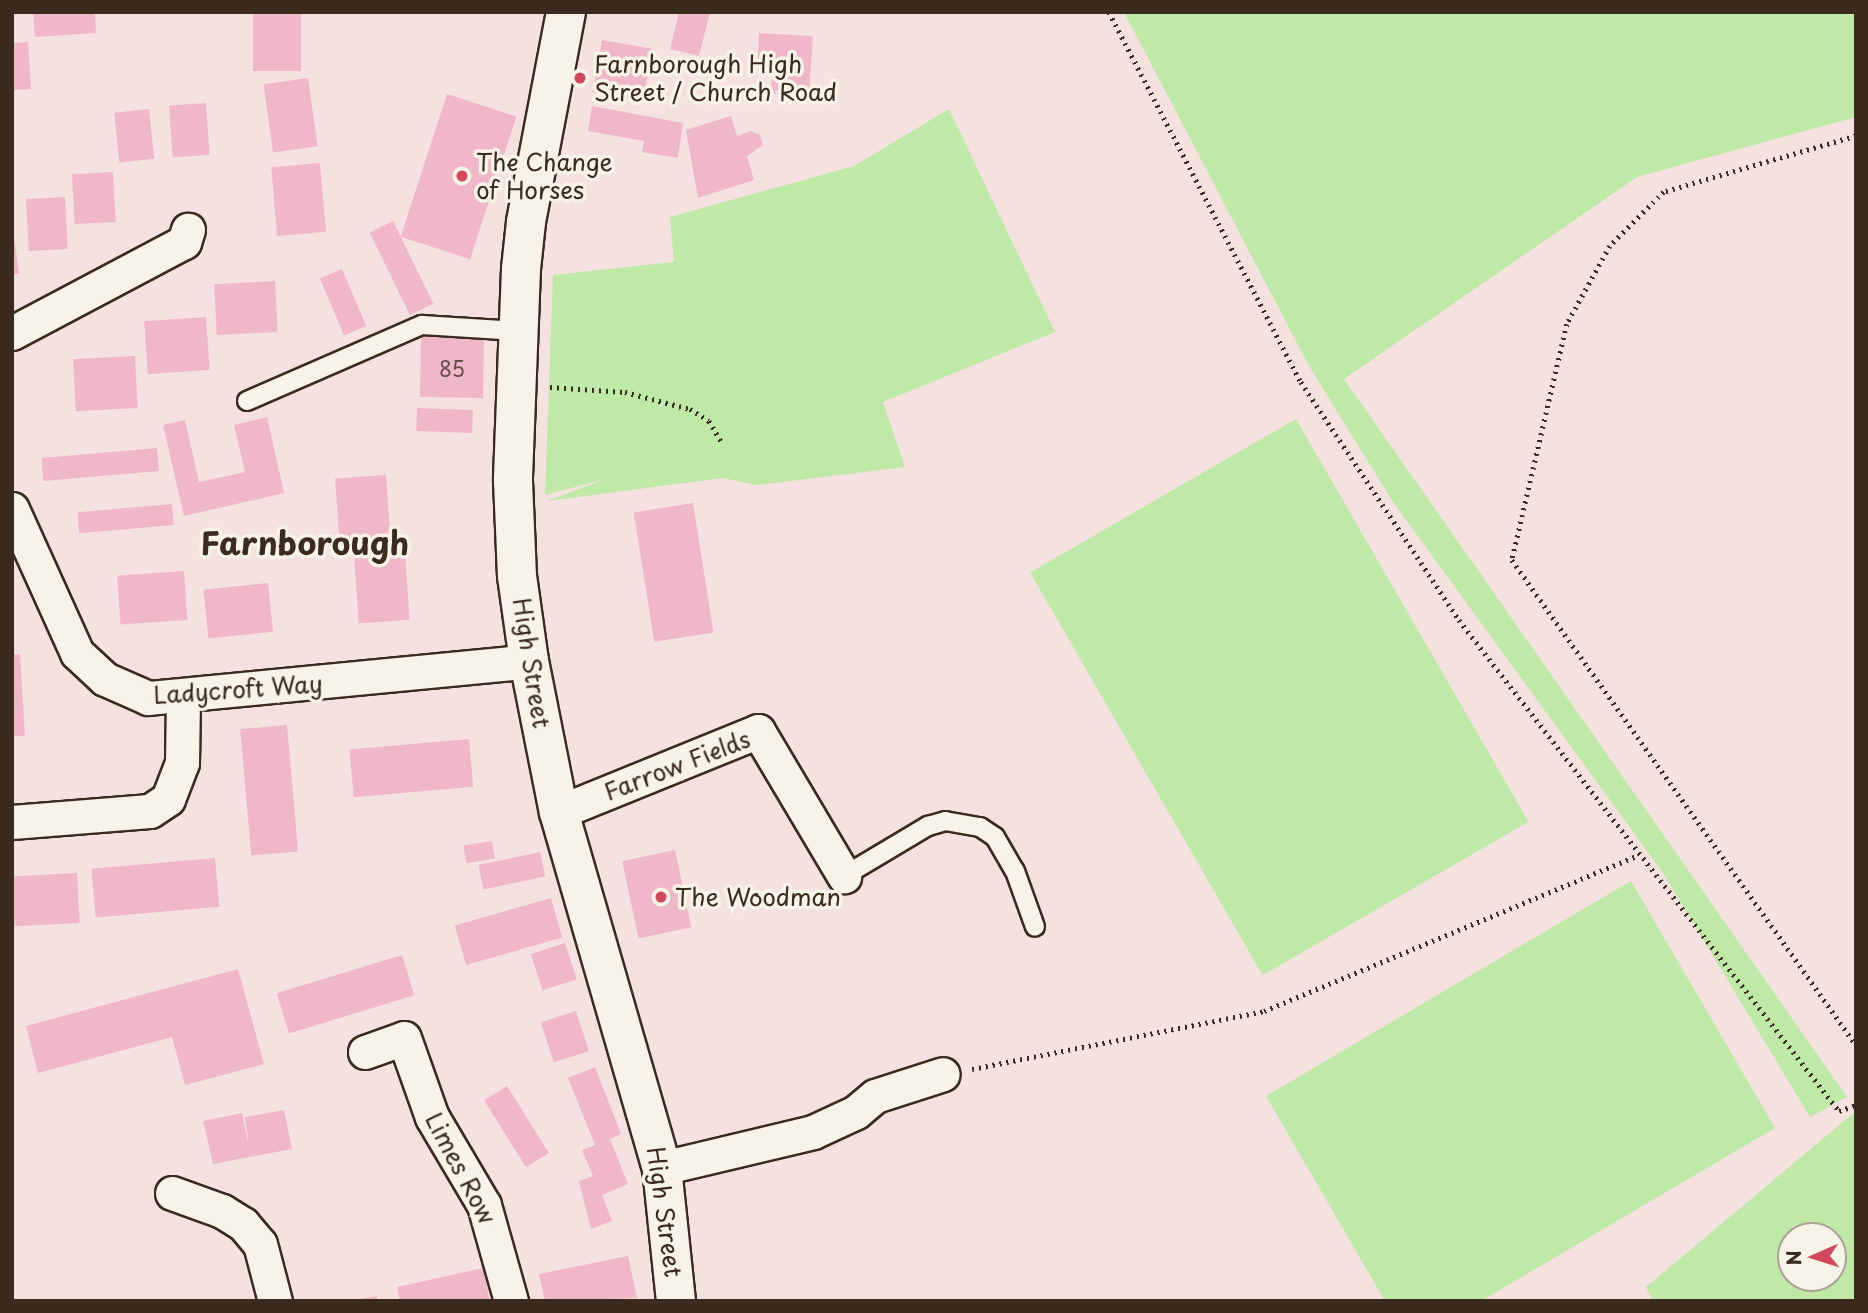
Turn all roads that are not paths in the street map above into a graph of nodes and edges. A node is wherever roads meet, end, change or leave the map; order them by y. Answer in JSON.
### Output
{"nodes":[{"id":1,"x":566,"y":12,"type":"edge"},
{"id":2,"x":188,"y":230,"type":"dead end"},
{"id":3,"x":517,"y":331,"type":"junction"},
{"id":4,"x":12,"y":333,"type":"edge"},
{"id":5,"x":247,"y":401,"type":"dead end"},
{"id":6,"x":12,"y":509,"type":"edge"},
{"id":7,"x":529,"y":661,"type":"junction"},
{"id":8,"x":183,"y":698,"type":"junction"},
{"id":9,"x":559,"y":812,"type":"junction"},
{"id":10,"x":12,"y":822,"type":"edge"},
{"id":11,"x":844,"y":876,"type":"joint"},
{"id":12,"x":1035,"y":927,"type":"dead end"},
{"id":13,"x":365,"y":1052,"type":"dead end"},
{"id":14,"x":943,"y":1074,"type":"road end"},
{"id":15,"x":662,"y":1168,"type":"junction"},
{"id":16,"x":172,"y":1193,"type":"dead end"},
{"id":17,"x":275,"y":1301,"type":"edge"},
{"id":18,"x":511,"y":1301,"type":"edge"},
{"id":19,"x":676,"y":1301,"type":"edge"}],
"edges":[{"from":1,"to":3,"type":"main road","name":"High Street"},
{"from":2,"to":4,"type":"street"},
{"from":3,"to":5,"type":"lane"},
{"from":3,"to":7,"type":"main road","name":"High Street"},
{"from":6,"to":8,"type":"street","name":"Ladycroft Way"},
{"from":7,"to":8,"type":"street","name":"Ladycroft Way"},
{"from":7,"to":9,"type":"main road","name":"High Street"},
{"from":8,"to":10,"type":"street"},
{"from":9,"to":11,"type":"street","name":"Farrow Fields"},
{"from":9,"to":15,"type":"main road","name":"High Street"},
{"from":11,"to":12,"type":"lane"},
{"from":13,"to":18,"type":"street","name":"Limes Row"},
{"from":14,"to":15,"type":"street"},
{"from":15,"to":19,"type":"main road","name":"High Street"},
{"from":16,"to":17,"type":"street"}]}
